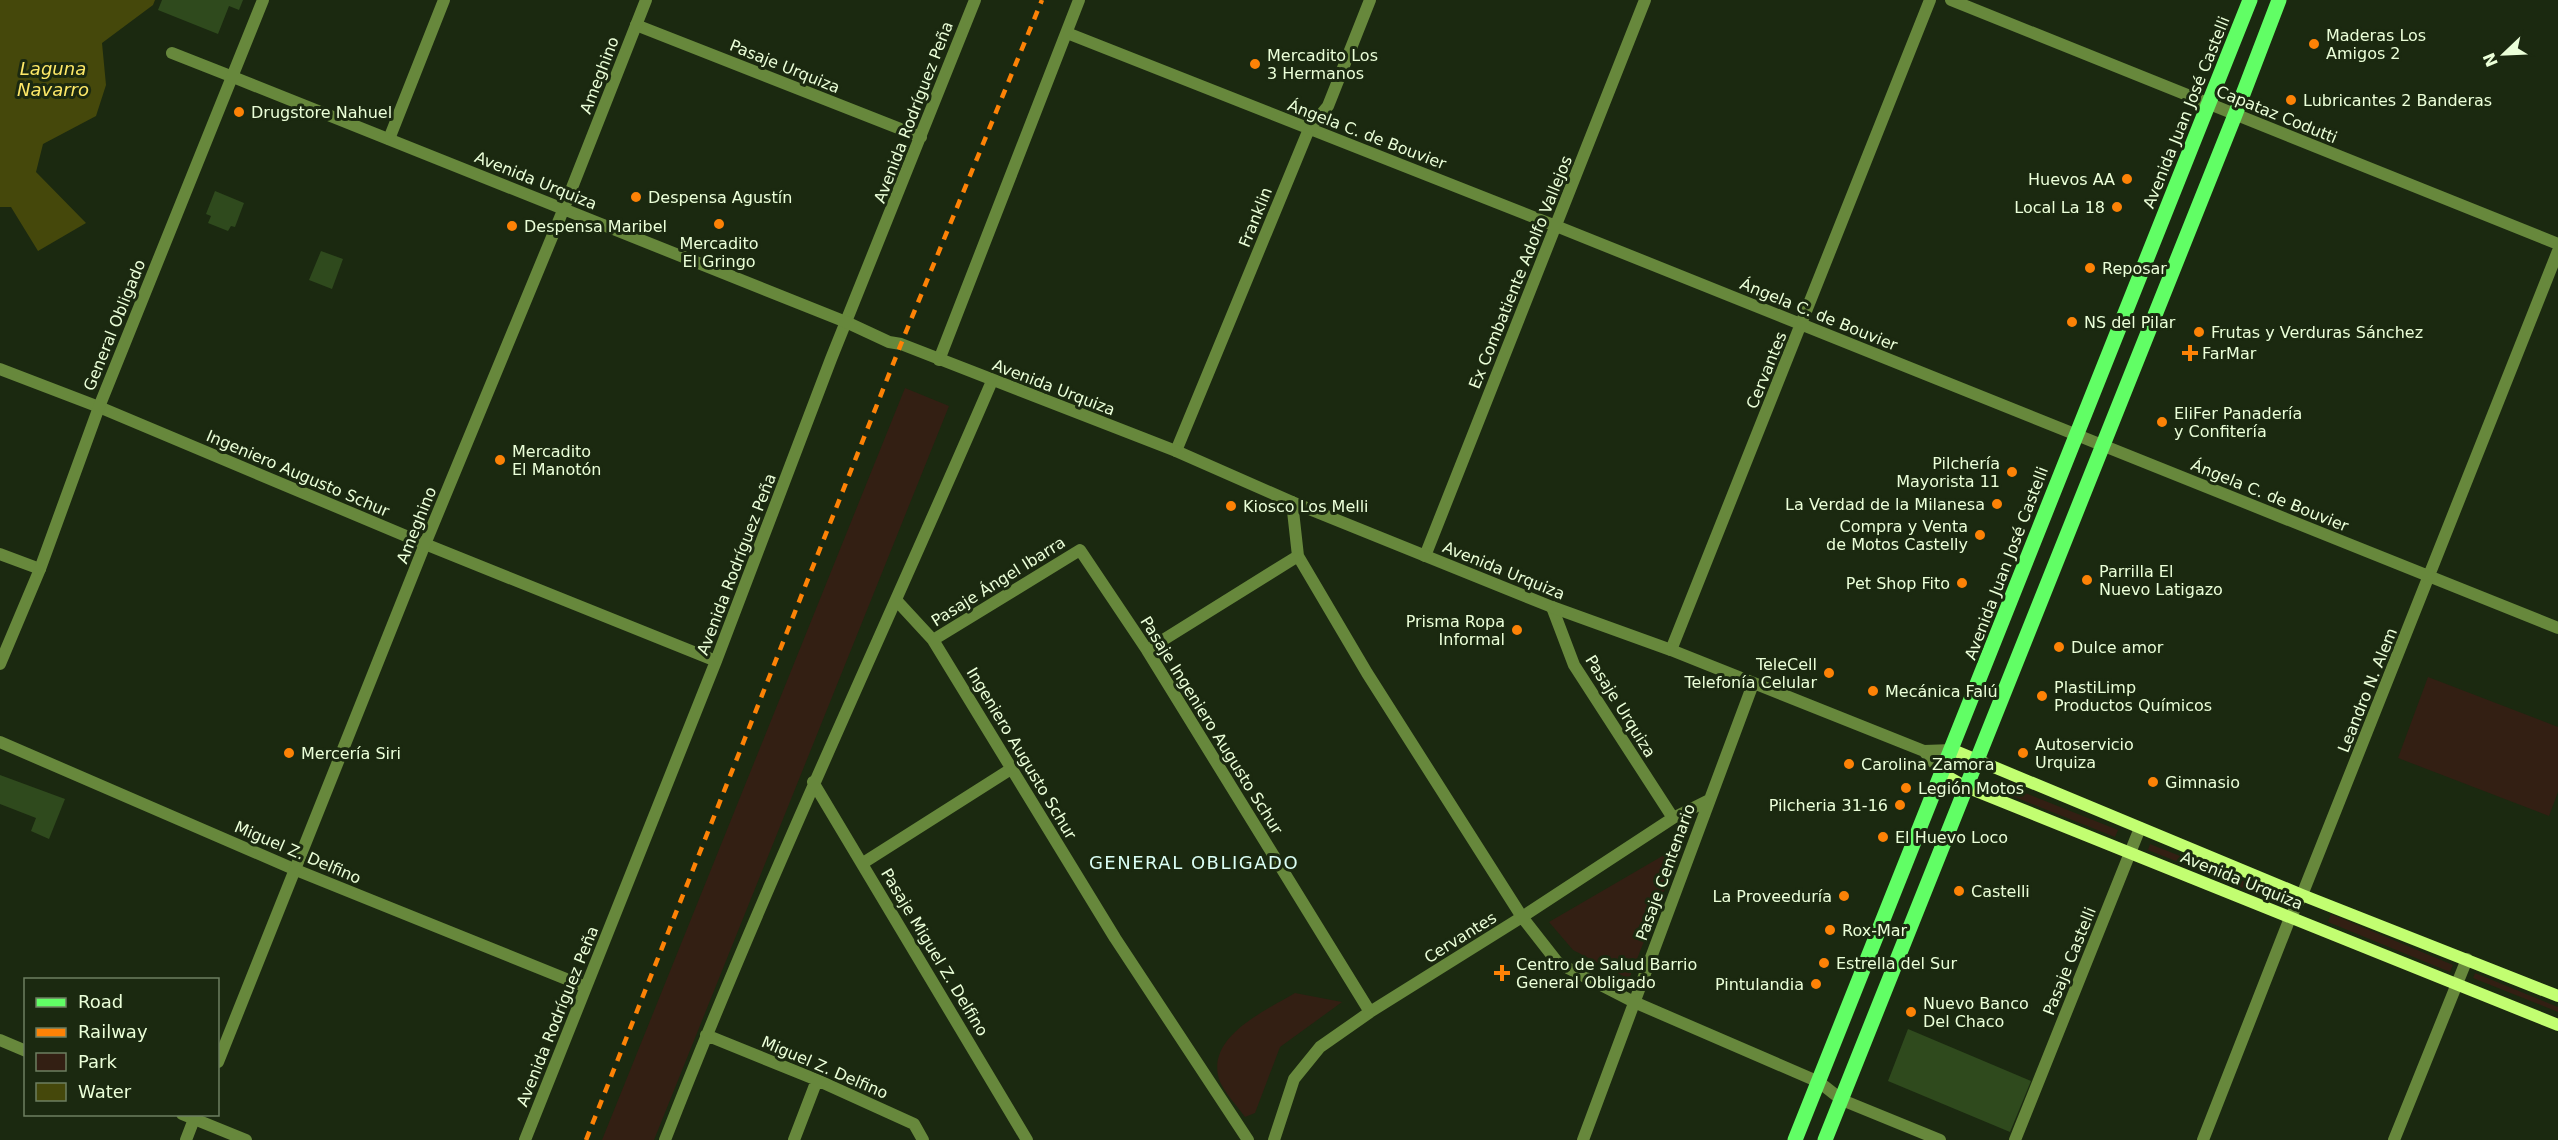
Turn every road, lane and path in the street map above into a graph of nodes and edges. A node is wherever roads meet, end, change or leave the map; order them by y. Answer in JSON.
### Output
{"nodes":[{"id":1,"x":263,"y":0,"type":"edge"},
{"id":2,"x":444,"y":0,"type":"edge"},
{"id":3,"x":646,"y":0,"type":"edge"},
{"id":4,"x":975,"y":0,"type":"edge"},
{"id":5,"x":1079,"y":0,"type":"edge"},
{"id":6,"x":1370,"y":0,"type":"edge"},
{"id":7,"x":1645,"y":0,"type":"edge"},
{"id":8,"x":1930,"y":0,"type":"edge"},
{"id":9,"x":1950,"y":0,"type":"edge"},
{"id":10,"x":2250,"y":0,"type":"edge"},
{"id":11,"x":2278,"y":0,"type":"edge"},
{"id":12,"x":636,"y":25,"type":"junction"},
{"id":13,"x":1067,"y":33,"type":"junction"},
{"id":14,"x":172,"y":53,"type":"dead end"},
{"id":15,"x":232,"y":77,"type":"junction"},
{"id":16,"x":2209,"y":105,"type":"junction"},
{"id":17,"x":2235,"y":115,"type":"junction"},
{"id":18,"x":1309,"y":129,"type":"junction"},
{"id":19,"x":921,"y":137,"type":"junction"},
{"id":20,"x":389,"y":139,"type":"junction"},
{"id":21,"x":564,"y":208,"type":"junction"},
{"id":22,"x":1556,"y":226,"type":"junction"},
{"id":23,"x":2558,"y":244,"type":"edge"},
{"id":24,"x":2558,"y":251,"type":"edge"},
{"id":25,"x":846,"y":322,"type":"junction"},
{"id":26,"x":1802,"y":325,"type":"junction"},
{"id":27,"x":939,"y":360,"type":"junction"},
{"id":28,"x":0,"y":369,"type":"edge"},
{"id":29,"x":992,"y":381,"type":"junction"},
{"id":30,"x":99,"y":407,"type":"junction"},
{"id":31,"x":2076,"y":434,"type":"junction"},
{"id":32,"x":2103,"y":444,"type":"junction"},
{"id":33,"x":1176,"y":452,"type":"junction"},
{"id":34,"x":1292,"y":502,"type":"junction"},
{"id":35,"x":425,"y":544,"type":"junction"},
{"id":36,"x":1080,"y":550,"type":"joint"},
{"id":37,"x":0,"y":554,"type":"edge"},
{"id":38,"x":1298,"y":556,"type":"junction"},
{"id":39,"x":1425,"y":556,"type":"junction"},
{"id":40,"x":39,"y":569,"type":"junction"},
{"id":41,"x":2430,"y":578,"type":"junction"},
{"id":42,"x":897,"y":601,"type":"junction"},
{"id":43,"x":1552,"y":607,"type":"junction"},
{"id":44,"x":2558,"y":628,"type":"edge"},
{"id":45,"x":933,"y":640,"type":"junction"},
{"id":46,"x":1147,"y":650,"type":"junction"},
{"id":47,"x":1671,"y":651,"type":"junction"},
{"id":48,"x":716,"y":661,"type":"junction"},
{"id":49,"x":0,"y":664,"type":"edge"},
{"id":50,"x":1754,"y":684,"type":"junction"},
{"id":51,"x":0,"y":742,"type":"edge"},
{"id":52,"x":1953,"y":750,"type":"junction"},
{"id":53,"x":1924,"y":751,"type":"junction"},
{"id":54,"x":1978,"y":761,"type":"junction"},
{"id":55,"x":1011,"y":769,"type":"junction"},
{"id":56,"x":1943,"y":774,"type":"junction"},
{"id":57,"x":813,"y":782,"type":"junction"},
{"id":58,"x":1966,"y":787,"type":"junction"},
{"id":59,"x":1709,"y":800,"type":"junction"},
{"id":60,"x":1673,"y":818,"type":"junction"},
{"id":61,"x":2140,"y":828,"type":"junction"},
{"id":62,"x":2130,"y":852,"type":"junction"},
{"id":63,"x":863,"y":863,"type":"junction"},
{"id":64,"x":296,"y":870,"type":"junction"},
{"id":65,"x":2302,"y":895,"type":"junction"},
{"id":66,"x":1522,"y":918,"type":"junction"},
{"id":67,"x":2290,"y":918,"type":"junction"},
{"id":68,"x":2467,"y":959,"type":"junction"},
{"id":69,"x":2456,"y":984,"type":"junction"},
{"id":70,"x":586,"y":987,"type":"junction"},
{"id":71,"x":2558,"y":996,"type":"edge"},
{"id":72,"x":1634,"y":1002,"type":"junction"},
{"id":73,"x":1370,"y":1012,"type":"junction"},
{"id":74,"x":2558,"y":1025,"type":"edge"},
{"id":75,"x":706,"y":1035,"type":"junction"},
{"id":76,"x":0,"y":1040,"type":"edge"},
{"id":77,"x":24,"y":1050,"type":"edge"},
{"id":78,"x":219,"y":1060,"type":"edge"},
{"id":79,"x":817,"y":1080,"type":"junction"},
{"id":80,"x":1819,"y":1082,"type":"junction"},
{"id":81,"x":1842,"y":1100,"type":"junction"},
{"id":82,"x":195,"y":1117,"type":"edge"},
{"id":83,"x":186,"y":1140,"type":"edge"},
{"id":84,"x":246,"y":1140,"type":"edge"},
{"id":85,"x":525,"y":1140,"type":"edge"},
{"id":86,"x":665,"y":1140,"type":"edge"},
{"id":87,"x":794,"y":1140,"type":"edge"},
{"id":88,"x":923,"y":1140,"type":"edge"},
{"id":89,"x":1027,"y":1140,"type":"edge"},
{"id":90,"x":1248,"y":1140,"type":"edge"},
{"id":91,"x":1274,"y":1140,"type":"edge"},
{"id":92,"x":1583,"y":1140,"type":"edge"},
{"id":93,"x":1795,"y":1140,"type":"edge"},
{"id":94,"x":1825,"y":1140,"type":"edge"},
{"id":95,"x":1940,"y":1140,"type":"edge"},
{"id":96,"x":2015,"y":1140,"type":"edge"},
{"id":97,"x":2203,"y":1140,"type":"edge"},
{"id":98,"x":2394,"y":1140,"type":"edge"}],
"edges":[{"from":1,"to":15,"type":"street","name":"General Obligado"},
{"from":2,"to":20,"type":"street"},
{"from":3,"to":12,"type":"street","name":"Ameghino"},
{"from":4,"to":19,"type":"street","name":"Avenida Rodríguez Peña"},
{"from":5,"to":13,"type":"street"},
{"from":6,"to":18,"type":"street","name":"Franklin"},
{"from":7,"to":22,"type":"street","name":"Ex Combatiente Adolfo Vallejos"},
{"from":8,"to":26,"type":"street","name":"Cervantes"},
{"from":9,"to":16,"type":"street","name":"Capataz Codutti"},
{"from":10,"to":16,"type":"main road","name":"Avenida Juan José Castelli"},
{"from":11,"to":17,"type":"main road"},
{"from":12,"to":19,"type":"street","name":"Pasaje Urquiza"},
{"from":12,"to":21,"type":"street","name":"Ameghino"},
{"from":13,"to":18,"type":"street","name":"Ángela C. de Bouvier"},
{"from":13,"to":27,"type":"street"},
{"from":14,"to":15,"type":"street","name":"Avenida Urquiza"},
{"from":15,"to":20,"type":"street","name":"Avenida Urquiza"},
{"from":15,"to":30,"type":"street","name":"General Obligado"},
{"from":16,"to":17,"type":"street","name":"Capataz Codutti"},
{"from":16,"to":31,"type":"main road","name":"Avenida Juan José Castelli"},
{"from":17,"to":23,"type":"street","name":"Capataz Codutti"},
{"from":17,"to":32,"type":"main road"},
{"from":18,"to":22,"type":"street","name":"Ángela C. de Bouvier"},
{"from":18,"to":33,"type":"street","name":"Franklin"},
{"from":19,"to":25,"type":"street","name":"Avenida Rodríguez Peña"},
{"from":20,"to":21,"type":"street","name":"Avenida Urquiza"},
{"from":21,"to":25,"type":"street","name":"Avenida Urquiza"},
{"from":21,"to":35,"type":"street","name":"Ameghino"},
{"from":22,"to":26,"type":"street","name":"Ángela C. de Bouvier"},
{"from":22,"to":39,"type":"street","name":"Ex Combatiente Adolfo Vallejos"},
{"from":24,"to":41,"type":"street","name":"Leandro N. Alem"},
{"from":25,"to":27,"type":"street","name":"Avenida Urquiza"},
{"from":25,"to":48,"type":"street","name":"Avenida Rodríguez Peña"},
{"from":26,"to":31,"type":"street","name":"Ángela C. de Bouvier"},
{"from":26,"to":47,"type":"street","name":"Cervantes"},
{"from":27,"to":29,"type":"street","name":"Avenida Urquiza"},
{"from":28,"to":30,"type":"street","name":"Ingeniero Augusto Schur"},
{"from":29,"to":33,"type":"street","name":"Avenida Urquiza"},
{"from":29,"to":42,"type":"street"},
{"from":30,"to":35,"type":"street","name":"Ingeniero Augusto Schur"},
{"from":30,"to":40,"type":"street","name":"General Obligado"},
{"from":31,"to":32,"type":"street","name":"Ángela C. de Bouvier"},
{"from":31,"to":52,"type":"main road","name":"Avenida Juan José Castelli"},
{"from":32,"to":41,"type":"street","name":"Ángela C. de Bouvier"},
{"from":32,"to":54,"type":"main road"},
{"from":33,"to":34,"type":"street","name":"Avenida Urquiza"},
{"from":34,"to":38,"type":"street"},
{"from":34,"to":39,"type":"street","name":"Avenida Urquiza"},
{"from":35,"to":48,"type":"street","name":"Ingeniero Augusto Schur"},
{"from":35,"to":64,"type":"street","name":"Ameghino"},
{"from":36,"to":45,"type":"street","name":"Pasaje Ángel Ibarra"},
{"from":36,"to":46,"type":"street","name":"Pasaje Ingeniero Augusto Schur"},
{"from":37,"to":40,"type":"street"},
{"from":38,"to":46,"type":"street"},
{"from":38,"to":66,"type":"street"},
{"from":39,"to":43,"type":"street","name":"Avenida Urquiza"},
{"from":40,"to":49,"type":"street","name":"General Obligado"},
{"from":41,"to":44,"type":"street","name":"Ángela C. de Bouvier"},
{"from":41,"to":65,"type":"street","name":"Leandro N. Alem"},
{"from":42,"to":45,"type":"street","name":"Ingeniero Augusto Schur"},
{"from":42,"to":57,"type":"street"},
{"from":43,"to":47,"type":"street","name":"Avenida Urquiza"},
{"from":43,"to":60,"type":"street","name":"Pasaje Urquiza"},
{"from":45,"to":55,"type":"street","name":"Ingeniero Augusto Schur"},
{"from":46,"to":73,"type":"street","name":"Pasaje Ingeniero Augusto Schur"},
{"from":47,"to":50,"type":"street","name":"Avenida Urquiza"},
{"from":48,"to":70,"type":"street","name":"Avenida Rodríguez Peña"},
{"from":50,"to":53,"type":"street","name":"Avenida Urquiza"},
{"from":50,"to":59,"type":"street","name":"Pasaje Centenario"},
{"from":51,"to":64,"type":"street","name":"Miguel Z. Delfino"},
{"from":52,"to":53,"type":"street","name":"Avenida Urquiza"},
{"from":52,"to":54,"type":"main road","name":"Avenida Urquiza"},
{"from":52,"to":56,"type":"main road","name":"Avenida Juan José Castelli"},
{"from":53,"to":56,"type":"street","name":"Avenida Urquiza"},
{"from":54,"to":58,"type":"main road"},
{"from":54,"to":61,"type":"main road","name":"Avenida Urquiza"},
{"from":55,"to":63,"type":"street"},
{"from":55,"to":90,"type":"street","name":"Ingeniero Augusto Schur"},
{"from":56,"to":58,"type":"main road","name":"Avenida Urquiza"},
{"from":56,"to":80,"type":"main road","name":"Avenida Juan José Castelli"},
{"from":57,"to":63,"type":"street","name":"Pasaje Miguel Z. Delfino"},
{"from":57,"to":75,"type":"street"},
{"from":58,"to":62,"type":"main road","name":"Avenida Urquiza"},
{"from":58,"to":81,"type":"main road"},
{"from":59,"to":60,"type":"street","name":"Cervantes"},
{"from":59,"to":72,"type":"street","name":"Pasaje Centenario"},
{"from":60,"to":66,"type":"street","name":"Cervantes"},
{"from":61,"to":62,"type":"street","name":"Pasaje Castelli"},
{"from":61,"to":65,"type":"main road","name":"Avenida Urquiza"},
{"from":62,"to":67,"type":"main road","name":"Avenida Urquiza"},
{"from":62,"to":96,"type":"street","name":"Pasaje Castelli"},
{"from":63,"to":89,"type":"street","name":"Pasaje Miguel Z. Delfino"},
{"from":64,"to":70,"type":"street","name":"Miguel Z. Delfino"},
{"from":64,"to":78,"type":"street","name":"Ameghino"},
{"from":65,"to":67,"type":"street","name":"Leandro N. Alem"},
{"from":65,"to":68,"type":"main road","name":"Avenida Urquiza"},
{"from":66,"to":72,"type":"street"},
{"from":66,"to":73,"type":"street","name":"Cervantes"},
{"from":67,"to":69,"type":"main road","name":"Avenida Urquiza"},
{"from":67,"to":97,"type":"street","name":"Leandro N. Alem"},
{"from":68,"to":69,"type":"street"},
{"from":68,"to":71,"type":"main road","name":"Avenida Urquiza"},
{"from":69,"to":74,"type":"main road","name":"Avenida Urquiza"},
{"from":69,"to":98,"type":"street"},
{"from":70,"to":85,"type":"street","name":"Avenida Rodríguez Peña"},
{"from":72,"to":80,"type":"street"},
{"from":72,"to":92,"type":"street","name":"Pasaje Centenario"},
{"from":73,"to":91,"type":"street","name":"Cervantes"},
{"from":75,"to":79,"type":"street","name":"Miguel Z. Delfino"},
{"from":75,"to":86,"type":"street"},
{"from":76,"to":77,"type":"street"},
{"from":79,"to":87,"type":"street"},
{"from":79,"to":88,"type":"street","name":"Miguel Z. Delfino"},
{"from":80,"to":81,"type":"street"},
{"from":80,"to":93,"type":"main road","name":"Avenida Juan José Castelli"},
{"from":81,"to":94,"type":"main road"},
{"from":81,"to":95,"type":"street"},
{"from":82,"to":83,"type":"street"},
{"from":82,"to":84,"type":"street"}]}
